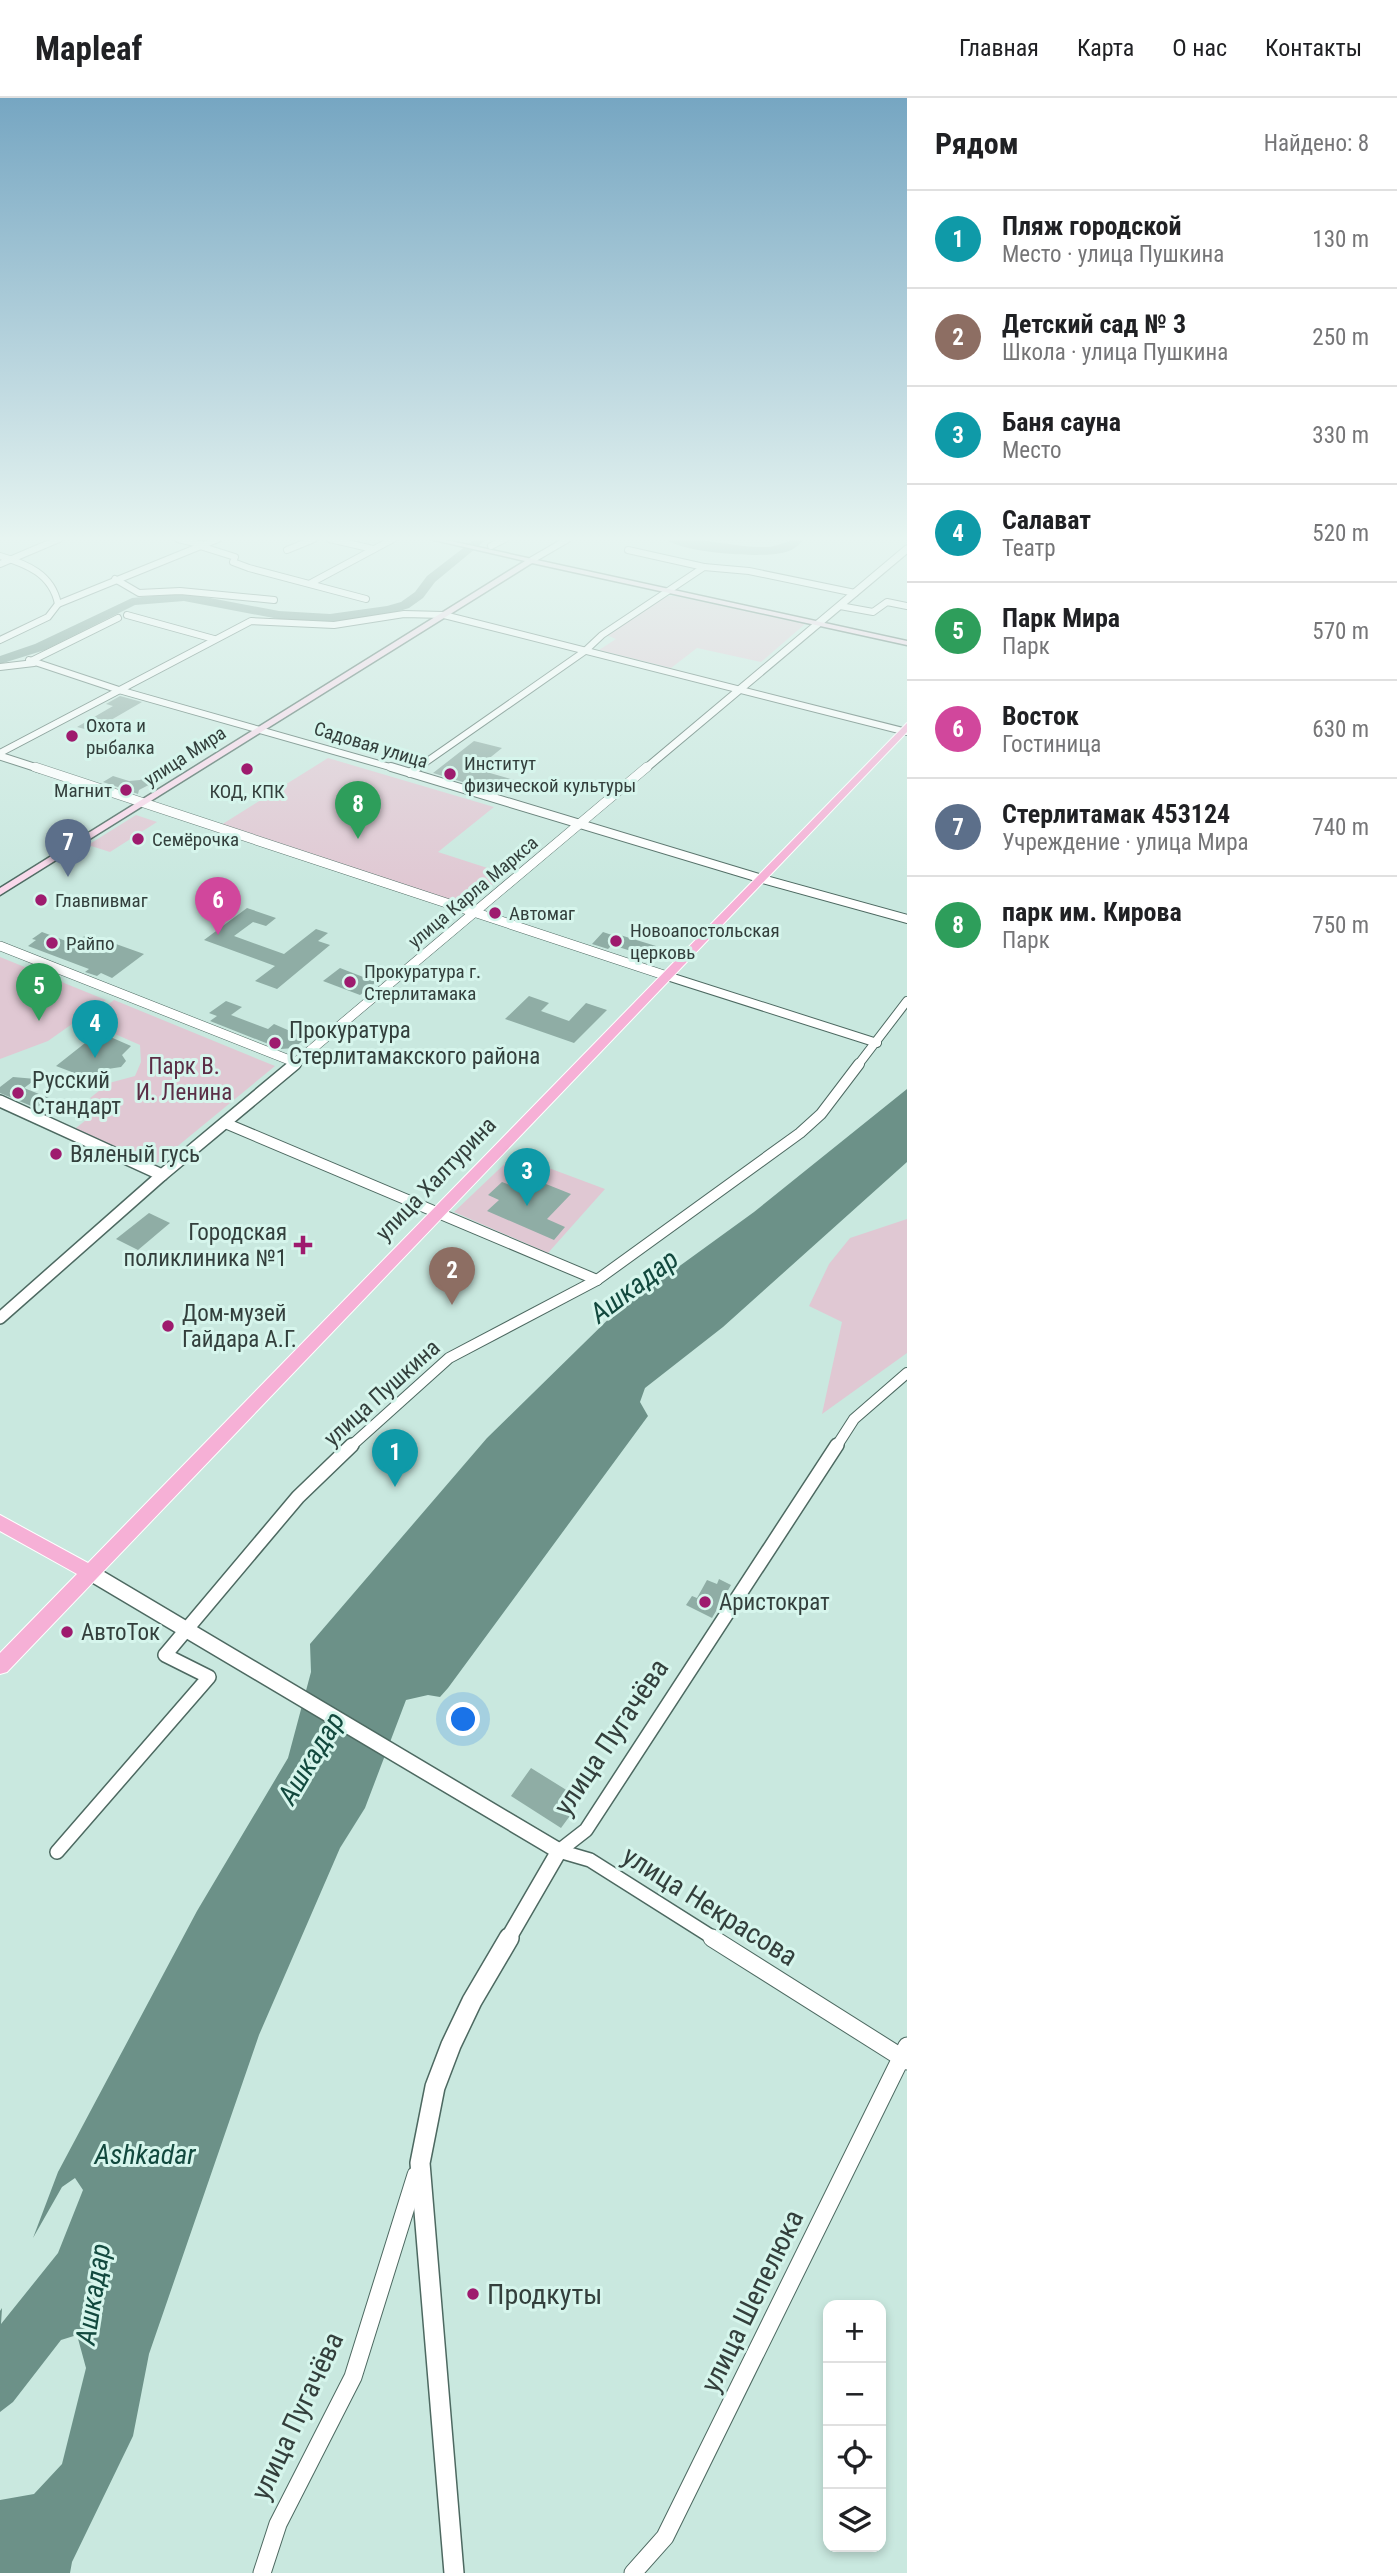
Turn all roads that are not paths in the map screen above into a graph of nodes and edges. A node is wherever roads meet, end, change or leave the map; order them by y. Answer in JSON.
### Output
{"nodes":[{"id":1,"x":44,"y":654,"type":"edge"},
{"id":2,"x":185,"y":654,"type":"edge"},
{"id":3,"x":380,"y":654,"type":"edge"},
{"id":4,"x":581,"y":654,"type":"edge"},
{"id":5,"x":600,"y":654,"type":"edge"},
{"id":6,"x":782,"y":654,"type":"edge"},
{"id":7,"x":31,"y":661,"type":"junction"},
{"id":8,"x":0,"y":667,"type":"edge"},
{"id":9,"x":119,"y":690,"type":"junction"},
{"id":10,"x":739,"y":690,"type":"junction"},
{"id":11,"x":260,"y":728,"type":"junction"},
{"id":12,"x":905,"y":729,"type":"edge"},
{"id":13,"x":0,"y":755,"type":"edge"},
{"id":14,"x":410,"y":773,"type":"junction"},
{"id":15,"x":145,"y":802,"type":"junction"},
{"id":16,"x":580,"y":825,"type":"junction"},
{"id":17,"x":759,"y":878,"type":"junction"},
{"id":18,"x":0,"y":892,"type":"edge"},
{"id":19,"x":476,"y":912,"type":"junction"},
{"id":20,"x":907,"y":919,"type":"edge"},
{"id":21,"x":0,"y":946,"type":"edge"},
{"id":22,"x":664,"y":975,"type":"junction"},
{"id":23,"x":907,"y":1001,"type":"edge"},
{"id":24,"x":877,"y":1043,"type":"junction"},
{"id":25,"x":297,"y":1063,"type":"junction"},
{"id":26,"x":0,"y":1101,"type":"edge"},
{"id":27,"x":225,"y":1123,"type":"junction"},
{"id":28,"x":162,"y":1175,"type":"junction"},
{"id":29,"x":438,"y":1213,"type":"junction"},
{"id":30,"x":597,"y":1280,"type":"junction"},
{"id":31,"x":0,"y":1318,"type":"edge"},
{"id":32,"x":907,"y":1374,"type":"edge"},
{"id":33,"x":0,"y":1522,"type":"edge"},
{"id":34,"x":91,"y":1573,"type":"junction"},
{"id":35,"x":187,"y":1629,"type":"junction"},
{"id":36,"x":242,"y":1662,"type":"joint"},
{"id":37,"x":0,"y":1666,"type":"edge"},
{"id":38,"x":559,"y":1851,"type":"junction"},
{"id":39,"x":57,"y":1852,"type":"dead end"},
{"id":40,"x":905,"y":2055,"type":"edge"},
{"id":41,"x":420,"y":2163,"type":"junction"},
{"id":42,"x":262,"y":2573,"type":"edge"},
{"id":43,"x":454,"y":2573,"type":"edge"},
{"id":44,"x":633,"y":2573,"type":"edge"}],
"edges":[{"from":1,"to":7,"type":"street"},
{"from":2,"to":9,"type":"street"},
{"from":3,"to":11,"type":"main road","name":"улица Мира"},
{"from":4,"to":14,"type":"street"},
{"from":5,"to":10,"type":"street"},
{"from":6,"to":10,"type":"street","name":"улица Карла Маркса"},
{"from":7,"to":8,"type":"street"},
{"from":7,"to":9,"type":"street","name":"Садовая улица"},
{"from":9,"to":11,"type":"street","name":"Садовая улица"},
{"from":9,"to":13,"type":"street"},
{"from":10,"to":12,"type":"street"},
{"from":10,"to":16,"type":"street","name":"улица Карла Маркса"},
{"from":11,"to":14,"type":"street","name":"Садовая улица"},
{"from":11,"to":15,"type":"main road","name":"улица Мира"},
{"from":12,"to":17,"type":"main road","name":"улица Халтурина"},
{"from":13,"to":15,"type":"street"},
{"from":14,"to":16,"type":"street","name":"Садовая улица"},
{"from":15,"to":18,"type":"main road","name":"улица Мира"},
{"from":15,"to":19,"type":"street"},
{"from":16,"to":17,"type":"street","name":"Садовая улица"},
{"from":16,"to":19,"type":"street","name":"улица Карла Маркса"},
{"from":17,"to":20,"type":"street","name":"Садовая улица"},
{"from":17,"to":22,"type":"main road","name":"улица Халтурина"},
{"from":19,"to":22,"type":"street"},
{"from":19,"to":25,"type":"street","name":"улица Карла Маркса"},
{"from":21,"to":25,"type":"street"},
{"from":22,"to":24,"type":"street"},
{"from":22,"to":29,"type":"main road","name":"улица Халтурина"},
{"from":23,"to":24,"type":"street","name":"улица Пушкина"},
{"from":24,"to":30,"type":"street","name":"улица Пушкина"},
{"from":25,"to":27,"type":"street","name":"улица Карла Маркса"},
{"from":26,"to":28,"type":"street"},
{"from":27,"to":28,"type":"street","name":"улица Карла Маркса"},
{"from":27,"to":29,"type":"street"},
{"from":28,"to":31,"type":"street","name":"улица Карла Маркса"},
{"from":29,"to":30,"type":"street"},
{"from":29,"to":34,"type":"main road","name":"улица Халтурина"},
{"from":30,"to":35,"type":"street","name":"улица Пушкина"},
{"from":32,"to":38,"type":"street","name":"улица Пугачёва"},
{"from":33,"to":34,"type":"main road"},
{"from":34,"to":35,"type":"street"},
{"from":34,"to":37,"type":"main road","name":"улица Халтурина"},
{"from":35,"to":36,"type":"street"},
{"from":35,"to":39,"type":"street","name":"улица Пушкина"},
{"from":36,"to":38,"type":"street","name":"улица Некрасова"},
{"from":38,"to":40,"type":"street","name":"улица Некрасова"},
{"from":38,"to":41,"type":"street","name":"улица Пугачёва"},
{"from":40,"to":44,"type":"street","name":"улица Шепелюка"},
{"from":41,"to":42,"type":"street","name":"улица Пугачёва"},
{"from":41,"to":43,"type":"street","name":"улица Пугачёва"}]}
